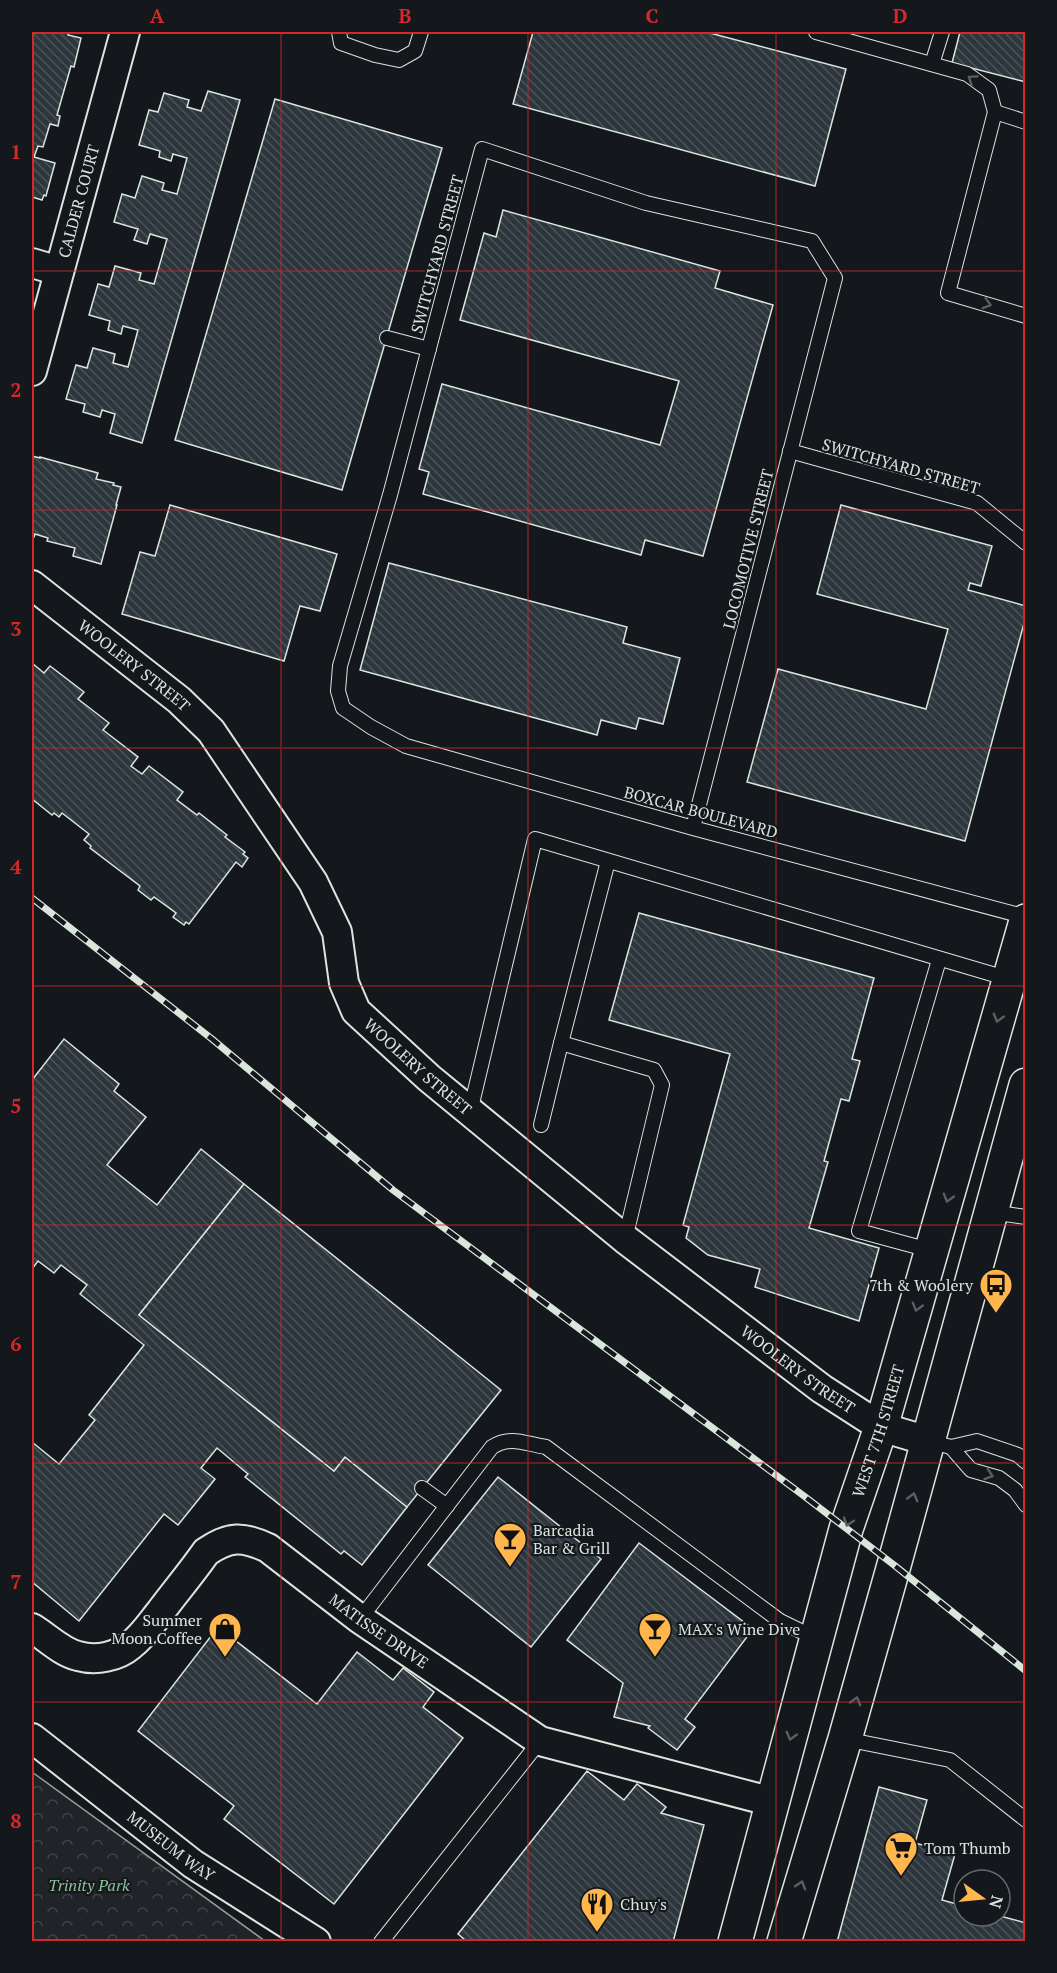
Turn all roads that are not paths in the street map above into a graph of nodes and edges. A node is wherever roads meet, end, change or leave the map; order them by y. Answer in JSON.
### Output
{"nodes":[{"id":1,"x":125,"y":32,"type":"edge"},
{"id":2,"x":339,"y":32,"type":"edge"},
{"id":3,"x":421,"y":32,"type":"edge"},
{"id":4,"x":816,"y":32,"type":"edge"},
{"id":5,"x":942,"y":32,"type":"edge"},
{"id":6,"x":932,"y":64,"type":"junction"},
{"id":7,"x":995,"y":112,"type":"junction"},
{"id":8,"x":1026,"y":122,"type":"edge"},
{"id":9,"x":32,"y":263,"type":"edge"},
{"id":10,"x":59,"y":271,"type":"junction"},
{"id":11,"x":835,"y":278,"type":"joint"},
{"id":12,"x":1026,"y":316,"type":"edge"},
{"id":13,"x":387,"y":338,"type":"dead end"},
{"id":14,"x":429,"y":349,"type":"junction"},
{"id":15,"x":32,"y":371,"type":"edge"},
{"id":16,"x":790,"y":451,"type":"junction"},
{"id":17,"x":1026,"y":543,"type":"edge"},
{"id":18,"x":32,"y":585,"type":"edge"},
{"id":19,"x":371,"y":727,"type":"joint"},
{"id":20,"x":693,"y":828,"type":"junction"},
{"id":21,"x":609,"y":861,"type":"junction"},
{"id":22,"x":1026,"y":919,"type":"edge"},
{"id":23,"x":939,"y":960,"type":"junction"},
{"id":24,"x":1009,"y":979,"type":"junction"},
{"id":25,"x":561,"y":1043,"type":"junction"},
{"id":26,"x":1026,"y":1085,"type":"edge"},
{"id":27,"x":470,"y":1112,"type":"junction"},
{"id":28,"x":541,"y":1125,"type":"dead end"},
{"id":29,"x":991,"y":1212,"type":"junction"},
{"id":30,"x":1026,"y":1217,"type":"edge"},
{"id":31,"x":625,"y":1239,"type":"junction"},
{"id":32,"x":933,"y":1251,"type":"junction"},
{"id":33,"x":881,"y":1427,"type":"junction"},
{"id":34,"x":939,"y":1444,"type":"junction"},
{"id":35,"x":1026,"y":1462,"type":"edge"},
{"id":36,"x":422,"y":1488,"type":"dead end"},
{"id":37,"x":1026,"y":1505,"type":"edge"},
{"id":38,"x":447,"y":1506,"type":"junction"},
{"id":39,"x":360,"y":1619,"type":"junction"},
{"id":40,"x":32,"y":1628,"type":"edge"},
{"id":41,"x":817,"y":1639,"type":"junction"},
{"id":42,"x":32,"y":1738,"type":"edge"},
{"id":43,"x":845,"y":1739,"type":"junction"},
{"id":44,"x":540,"y":1741,"type":"junction"},
{"id":45,"x":773,"y":1802,"type":"junction"},
{"id":46,"x":1026,"y":1820,"type":"edge"},
{"id":47,"x":316,"y":1941,"type":"edge"},
{"id":48,"x":381,"y":1941,"type":"edge"},
{"id":49,"x":735,"y":1941,"type":"edge"},
{"id":50,"x":784,"y":1941,"type":"edge"}],
"edges":[{"from":1,"to":10,"type":"street","name":"CALDER COURT"},
{"from":2,"to":3,"type":"lane"},
{"from":4,"to":6,"type":"lane"},
{"from":5,"to":6,"type":"lane"},
{"from":7,"to":6,"type":"lane","one_way":true},
{"from":7,"to":8,"type":"lane"},
{"from":7,"to":12,"type":"lane","one_way":true},
{"from":9,"to":10,"type":"street"},
{"from":10,"to":15,"type":"street","name":"CALDER COURT"},
{"from":11,"to":14,"type":"lane","name":"SWITCHYARD STREET"},
{"from":11,"to":16,"type":"lane","name":"LOCOMOTIVE STREET"},
{"from":13,"to":14,"type":"lane"},
{"from":14,"to":19,"type":"lane","name":"SWITCHYARD STREET"},
{"from":16,"to":17,"type":"lane","name":"SWITCHYARD STREET"},
{"from":16,"to":20,"type":"lane","name":"LOCOMOTIVE STREET"},
{"from":18,"to":27,"type":"street","name":"WOOLERY STREET"},
{"from":19,"to":20,"type":"lane","name":"BOXCAR BOULEVARD"},
{"from":20,"to":22,"type":"lane","name":"BOXCAR BOULEVARD"},
{"from":21,"to":23,"type":"lane"},
{"from":21,"to":25,"type":"lane"},
{"from":21,"to":27,"type":"lane"},
{"from":22,"to":24,"type":"main road","name":"WEST 7TH STREET"},
{"from":23,"to":24,"type":"lane"},
{"from":23,"to":32,"type":"lane"},
{"from":24,"to":32,"type":"main road","name":"WEST 7TH STREET","one_way":true},
{"from":25,"to":28,"type":"lane"},
{"from":25,"to":31,"type":"lane"},
{"from":26,"to":29,"type":"main road"},
{"from":27,"to":31,"type":"street","name":"WOOLERY STREET"},
{"from":29,"to":30,"type":"lane"},
{"from":29,"to":34,"type":"main road"},
{"from":31,"to":33,"type":"street","name":"WOOLERY STREET"},
{"from":32,"to":33,"type":"main road","name":"WEST 7TH STREET","one_way":true},
{"from":33,"to":34,"type":"street","name":"WOOLERY STREET"},
{"from":33,"to":41,"type":"main road","name":"WEST 7TH STREET","one_way":true},
{"from":34,"to":35,"type":"lane"},
{"from":34,"to":37,"type":"lane","one_way":true},
{"from":43,"to":34,"type":"main road","one_way":true},
{"from":36,"to":38,"type":"lane"},
{"from":38,"to":39,"type":"lane"},
{"from":38,"to":41,"type":"lane"},
{"from":39,"to":40,"type":"street","name":"MATISSE DRIVE"},
{"from":39,"to":44,"type":"street","name":"MATISSE DRIVE"},
{"from":41,"to":45,"type":"main road","name":"WEST 7TH STREET","one_way":true},
{"from":42,"to":47,"type":"street","name":"MUSEUM WAY"},
{"from":43,"to":46,"type":"lane"},
{"from":50,"to":43,"type":"main road","one_way":true},
{"from":44,"to":45,"type":"street","name":"MATISSE DRIVE"},
{"from":44,"to":48,"type":"lane"},
{"from":45,"to":49,"type":"main road","name":"WEST 7TH STREET"}]}
